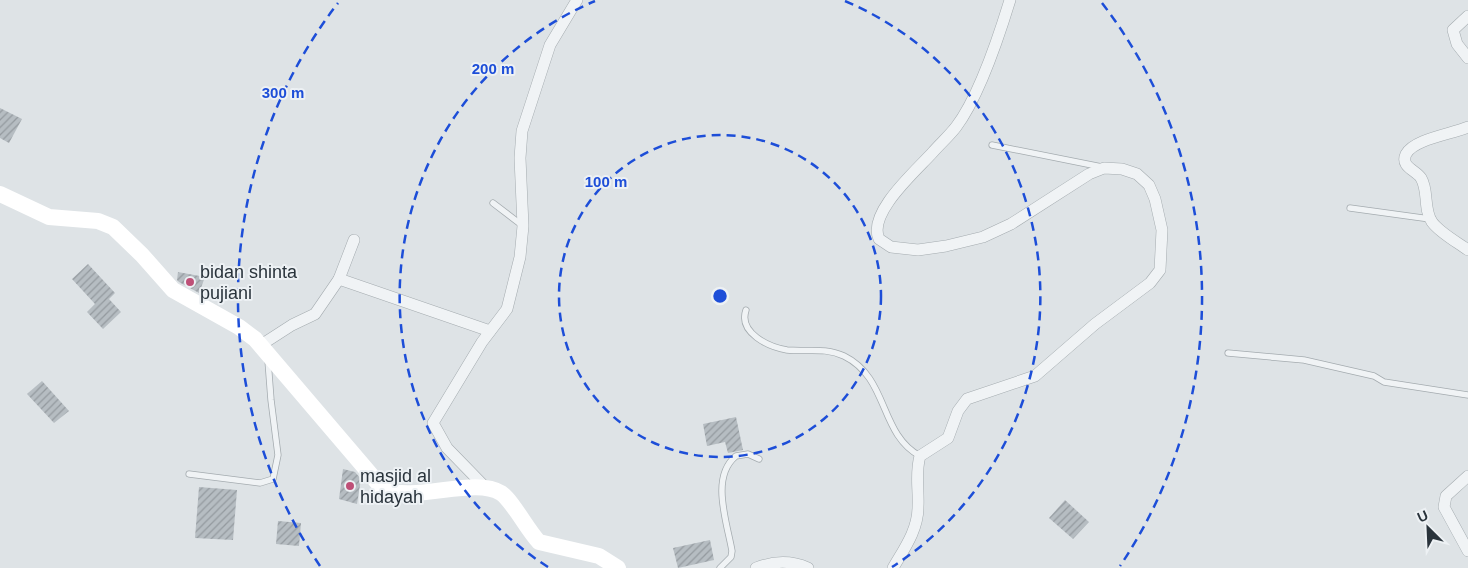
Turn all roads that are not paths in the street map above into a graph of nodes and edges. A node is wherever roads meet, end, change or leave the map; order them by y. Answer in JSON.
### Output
{"nodes":[{"id":1,"x":577,"y":0,"type":"edge"},
{"id":2,"x":1010,"y":0,"type":"edge"},
{"id":3,"x":1468,"y":16,"type":"edge"},
{"id":4,"x":1468,"y":58,"type":"edge"},
{"id":5,"x":1468,"y":127,"type":"edge"},
{"id":6,"x":992,"y":145,"type":"dead end"},
{"id":7,"x":1104,"y":168,"type":"junction"},
{"id":8,"x":0,"y":194,"type":"edge"},
{"id":9,"x":493,"y":203,"type":"dead end"},
{"id":10,"x":1350,"y":208,"type":"dead end"},
{"id":11,"x":1430,"y":220,"type":"junction"},
{"id":12,"x":523,"y":226,"type":"junction"},
{"id":13,"x":354,"y":240,"type":"dead end"},
{"id":14,"x":1468,"y":250,"type":"edge"},
{"id":15,"x":339,"y":278,"type":"junction"},
{"id":16,"x":746,"y":310,"type":"dead end"},
{"id":17,"x":490,"y":331,"type":"junction"},
{"id":18,"x":265,"y":349,"type":"junction"},
{"id":19,"x":1228,"y":353,"type":"dead end"},
{"id":20,"x":1468,"y":395,"type":"edge"},
{"id":21,"x":920,"y":456,"type":"junction"},
{"id":22,"x":759,"y":459,"type":"dead end"},
{"id":23,"x":188,"y":474,"type":"dead end"},
{"id":24,"x":1468,"y":476,"type":"edge"},
{"id":25,"x":485,"y":487,"type":"junction"},
{"id":26,"x":1468,"y":551,"type":"edge"},
{"id":27,"x":618,"y":568,"type":"edge"},
{"id":28,"x":720,"y":568,"type":"edge"},
{"id":29,"x":756,"y":568,"type":"edge"},
{"id":30,"x":808,"y":568,"type":"edge"},
{"id":31,"x":892,"y":568,"type":"edge"}],
"edges":[{"from":1,"to":12,"type":"street"},
{"from":2,"to":7,"type":"street"},
{"from":3,"to":4,"type":"street"},
{"from":5,"to":11,"type":"street"},
{"from":6,"to":7,"type":"lane"},
{"from":7,"to":21,"type":"street"},
{"from":8,"to":18,"type":"street"},
{"from":9,"to":12,"type":"lane"},
{"from":10,"to":11,"type":"lane"},
{"from":11,"to":14,"type":"street"},
{"from":12,"to":17,"type":"street"},
{"from":13,"to":15,"type":"street"},
{"from":15,"to":17,"type":"street"},
{"from":15,"to":18,"type":"street"},
{"from":16,"to":21,"type":"lane"},
{"from":17,"to":25,"type":"street"},
{"from":18,"to":23,"type":"lane"},
{"from":18,"to":25,"type":"street"},
{"from":19,"to":20,"type":"lane"},
{"from":21,"to":31,"type":"street"},
{"from":22,"to":28,"type":"lane"},
{"from":24,"to":26,"type":"street"},
{"from":25,"to":27,"type":"street"},
{"from":29,"to":30,"type":"street"}]}
